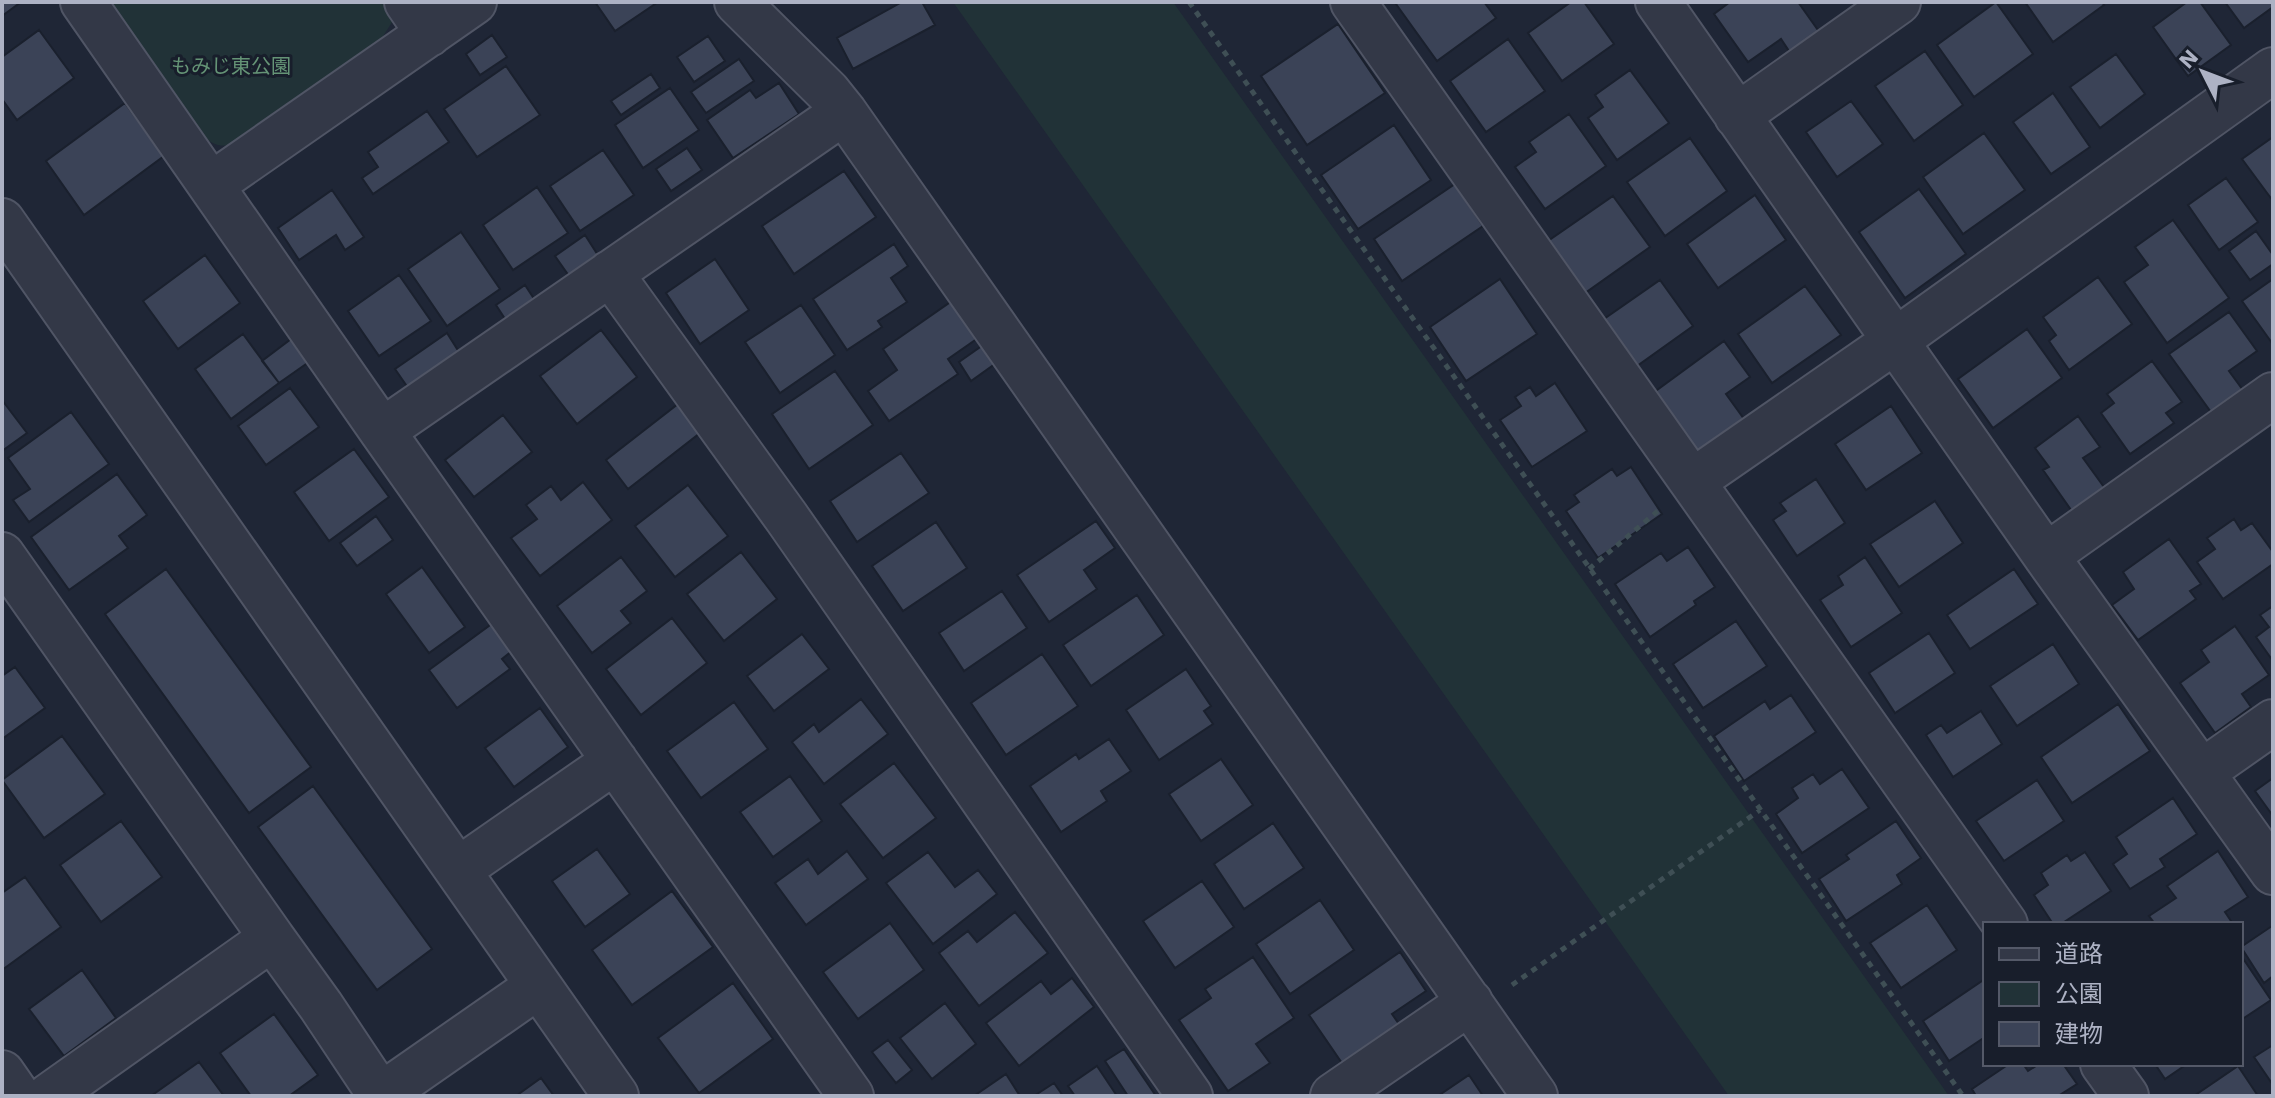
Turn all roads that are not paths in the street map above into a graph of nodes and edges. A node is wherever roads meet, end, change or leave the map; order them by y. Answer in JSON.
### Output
{"nodes":[{"id":1,"x":83,"y":2,"type":"edge"},
{"id":2,"x":474,"y":2,"type":"edge"},
{"id":3,"x":737,"y":2,"type":"edge"},
{"id":4,"x":1353,"y":2,"type":"edge"},
{"id":5,"x":1658,"y":2,"type":"edge"},
{"id":6,"x":1898,"y":2,"type":"edge"},
{"id":7,"x":418,"y":18,"type":"edge"},
{"id":8,"x":2273,"y":70,"type":"edge"},
{"id":9,"x":844,"y":112,"type":"junction"},
{"id":10,"x":1737,"y":116,"type":"junction"},
{"id":11,"x":211,"y":185,"type":"junction"},
{"id":12,"x":2,"y":221,"type":"edge"},
{"id":13,"x":610,"y":273,"type":"junction"},
{"id":14,"x":1895,"y":341,"type":"junction"},
{"id":15,"x":2273,"y":395,"type":"edge"},
{"id":16,"x":382,"y":431,"type":"junction"},
{"id":17,"x":1693,"y":481,"type":"junction"},
{"id":18,"x":2,"y":555,"type":"edge"},
{"id":19,"x":2046,"y":556,"type":"junction"},
{"id":20,"x":2273,"y":722,"type":"edge"},
{"id":21,"x":615,"y":761,"type":"junction"},
{"id":22,"x":2202,"y":772,"type":"junction"},
{"id":23,"x":458,"y":870,"type":"junction"},
{"id":24,"x":2273,"y":872,"type":"edge"},
{"id":25,"x":2004,"y":922,"type":"edge"},
{"id":26,"x":272,"y":938,"type":"junction"},
{"id":27,"x":538,"y":986,"type":"junction"},
{"id":28,"x":1473,"y":1007,"type":"junction"},
{"id":29,"x":2104,"y":1066,"type":"edge"},
{"id":30,"x":2,"y":1073,"type":"edge"},
{"id":31,"x":18,"y":1096,"type":"edge"},
{"id":32,"x":49,"y":1096,"type":"edge"},
{"id":33,"x":381,"y":1096,"type":"edge"},
{"id":34,"x":616,"y":1096,"type":"edge"},
{"id":35,"x":851,"y":1096,"type":"edge"},
{"id":36,"x":1190,"y":1096,"type":"edge"},
{"id":37,"x":1333,"y":1096,"type":"edge"},
{"id":38,"x":1535,"y":1096,"type":"edge"},
{"id":39,"x":2126,"y":1096,"type":"edge"}],
"edges":[{"from":1,"to":11,"type":"street"},
{"from":2,"to":7,"type":"street"},
{"from":3,"to":9,"type":"street"},
{"from":4,"to":17,"type":"street"},
{"from":5,"to":10,"type":"street"},
{"from":6,"to":10,"type":"street"},
{"from":7,"to":11,"type":"street"},
{"from":8,"to":14,"type":"street"},
{"from":9,"to":13,"type":"street"},
{"from":9,"to":28,"type":"street"},
{"from":10,"to":14,"type":"street"},
{"from":11,"to":16,"type":"street"},
{"from":12,"to":23,"type":"street"},
{"from":13,"to":16,"type":"street"},
{"from":13,"to":36,"type":"street"},
{"from":14,"to":17,"type":"street"},
{"from":14,"to":19,"type":"street"},
{"from":15,"to":19,"type":"street"},
{"from":16,"to":21,"type":"street"},
{"from":17,"to":25,"type":"street"},
{"from":18,"to":26,"type":"street"},
{"from":19,"to":22,"type":"street"},
{"from":20,"to":22,"type":"street"},
{"from":21,"to":23,"type":"street"},
{"from":21,"to":35,"type":"street"},
{"from":22,"to":24,"type":"street"},
{"from":23,"to":27,"type":"street"},
{"from":26,"to":32,"type":"street"},
{"from":26,"to":33,"type":"street"},
{"from":27,"to":33,"type":"street"},
{"from":27,"to":34,"type":"street"},
{"from":28,"to":37,"type":"street"},
{"from":28,"to":38,"type":"street"},
{"from":29,"to":39,"type":"street"},
{"from":30,"to":31,"type":"street"}]}
